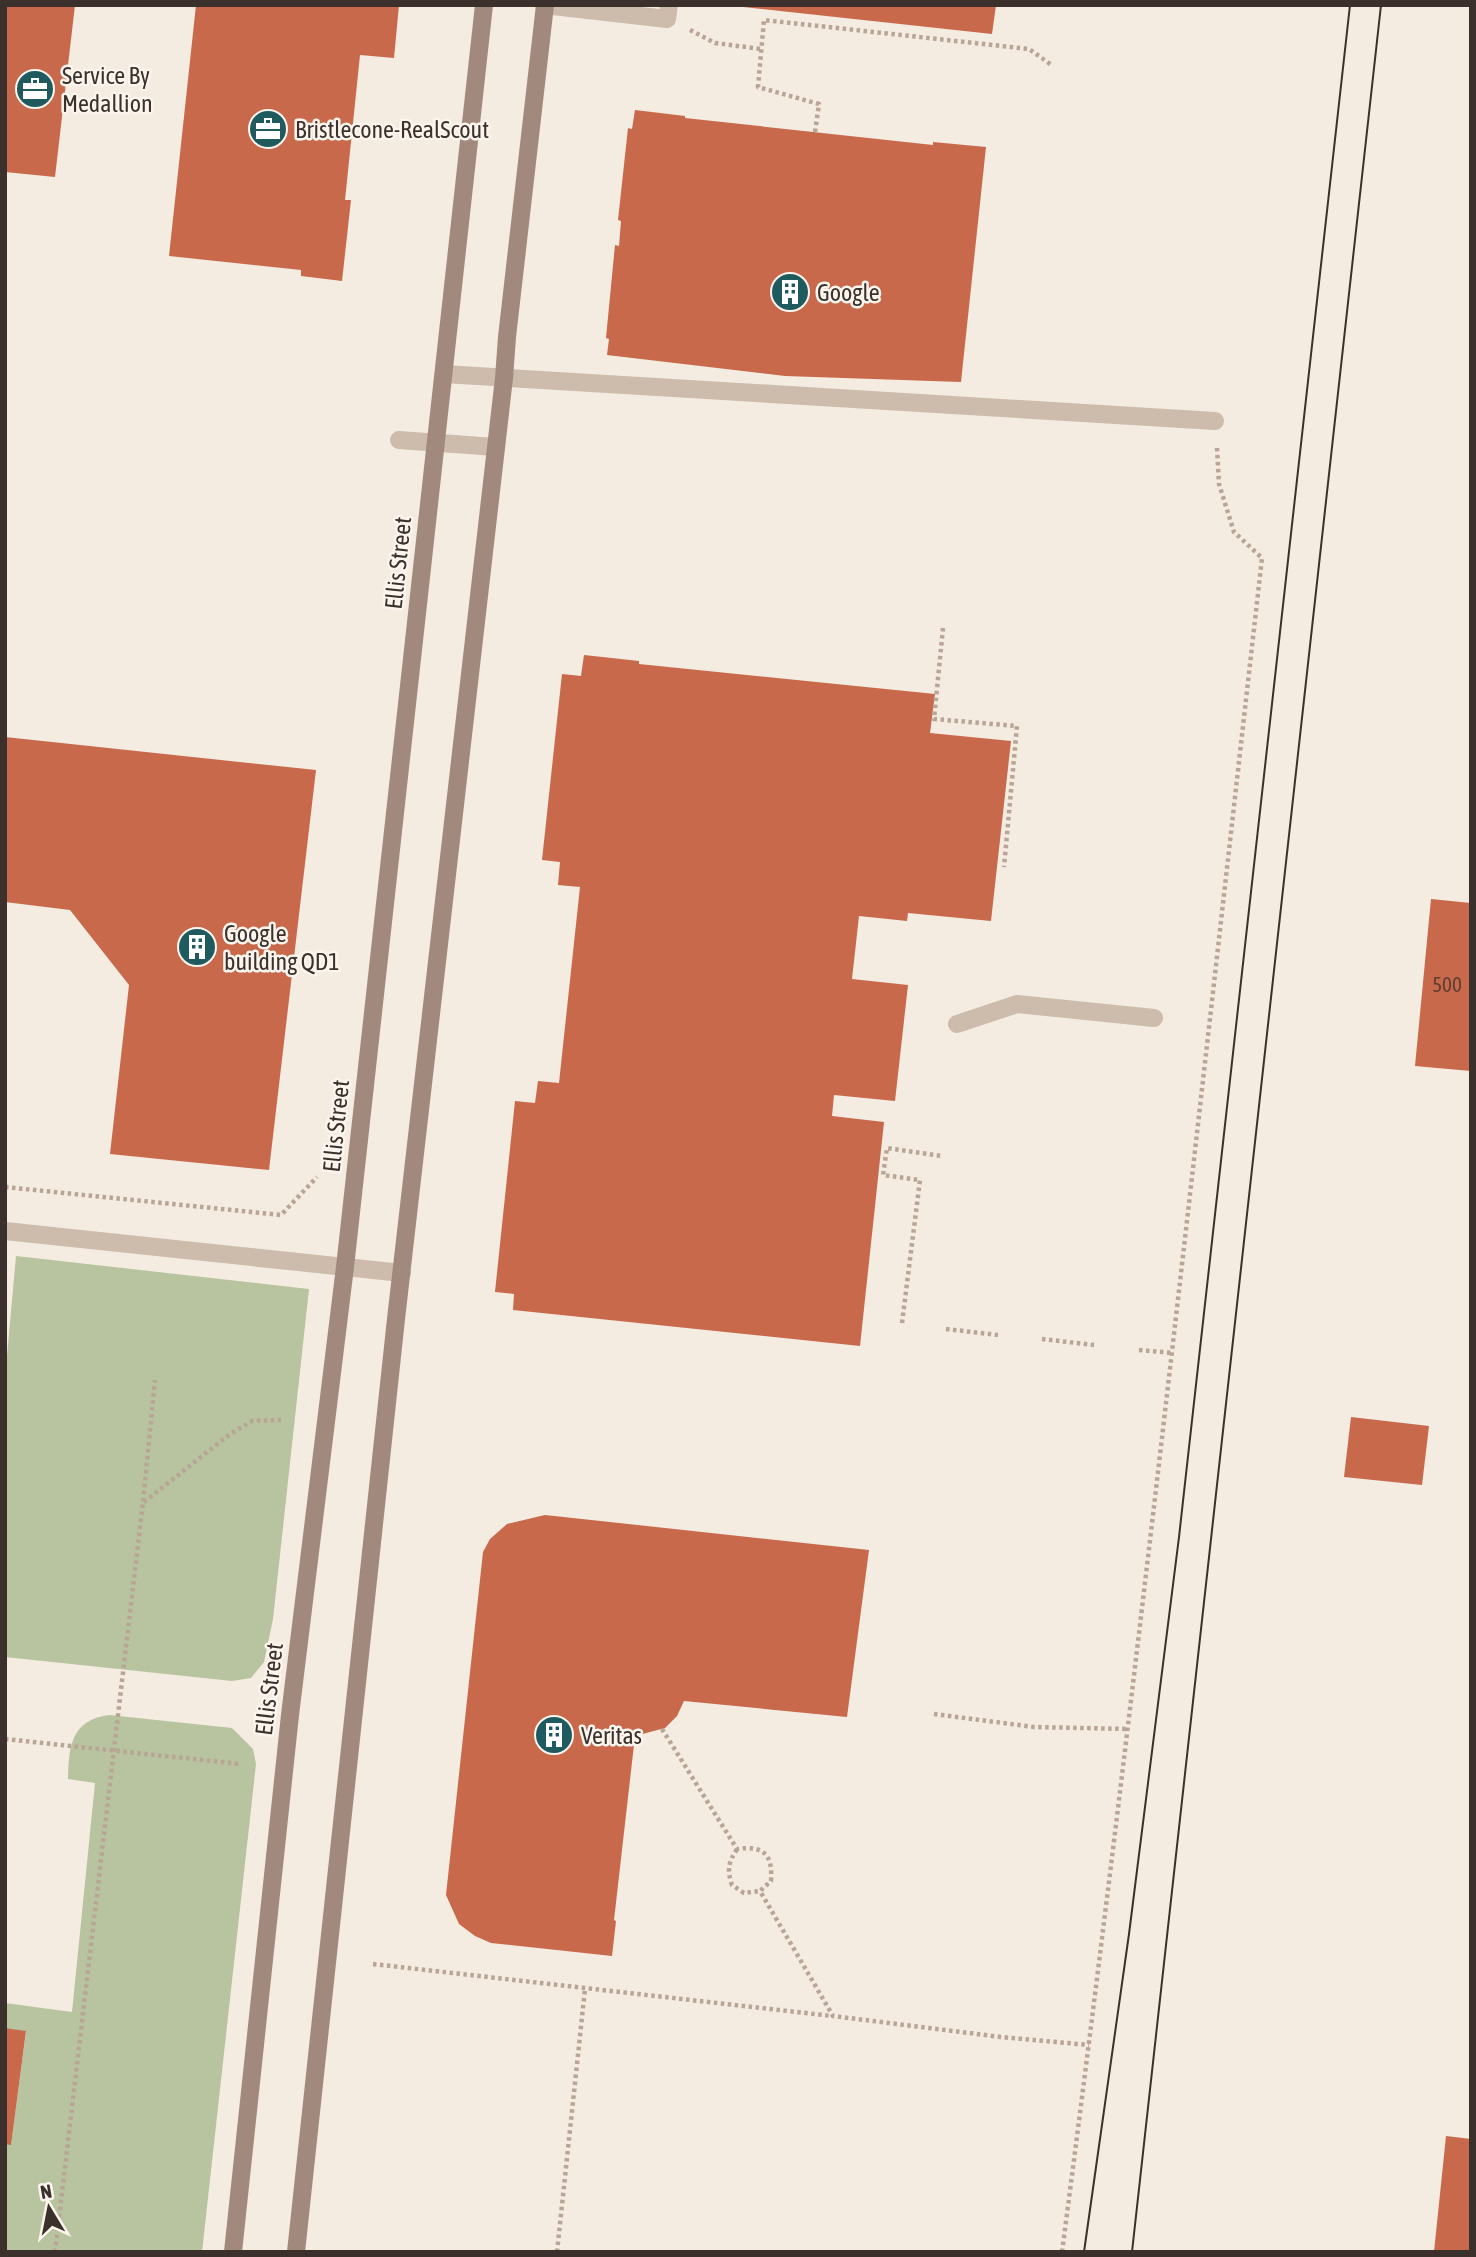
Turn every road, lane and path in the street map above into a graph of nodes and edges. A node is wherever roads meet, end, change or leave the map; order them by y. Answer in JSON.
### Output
{"nodes":[{"id":1,"x":484,"y":5,"type":"edge"},
{"id":2,"x":544,"y":5,"type":"edge"},
{"id":3,"x":668,"y":12,"type":"edge"},
{"id":4,"x":761,"y":49,"type":"junction"},
{"id":5,"x":1053,"y":66,"type":"dead end"},
{"id":6,"x":815,"y":132,"type":"dead end"},
{"id":7,"x":444,"y":374,"type":"junction"},
{"id":8,"x":505,"y":378,"type":"junction"},
{"id":9,"x":1215,"y":421,"type":"joint"},
{"id":10,"x":399,"y":440,"type":"dead end"},
{"id":11,"x":436,"y":443,"type":"junction"},
{"id":12,"x":495,"y":447,"type":"junction"},
{"id":13,"x":943,"y":628,"type":"dead end"},
{"id":14,"x":1004,"y":867,"type":"dead end"},
{"id":15,"x":1154,"y":1018,"type":"dead end"},
{"id":16,"x":957,"y":1024,"type":"dead end"},
{"id":17,"x":942,"y":1156,"type":"dead end"},
{"id":18,"x":317,"y":1177,"type":"dead end"},
{"id":19,"x":5,"y":1186,"type":"edge"},
{"id":20,"x":5,"y":1231,"type":"edge"},
{"id":21,"x":345,"y":1267,"type":"junction"},
{"id":22,"x":402,"y":1273,"type":"junction"},
{"id":23,"x":902,"y":1323,"type":"dead end"},
{"id":24,"x":946,"y":1329,"type":"dead end"},
{"id":25,"x":998,"y":1335,"type":"dead end"},
{"id":26,"x":1042,"y":1339,"type":"dead end"},
{"id":27,"x":1094,"y":1345,"type":"dead end"},
{"id":28,"x":1139,"y":1350,"type":"dead end"},
{"id":29,"x":1174,"y":1353,"type":"junction"},
{"id":30,"x":155,"y":1380,"type":"dead end"},
{"id":31,"x":281,"y":1420,"type":"dead end"},
{"id":32,"x":143,"y":1502,"type":"junction"},
{"id":33,"x":934,"y":1714,"type":"dead end"},
{"id":34,"x":662,"y":1729,"type":"dead end"},
{"id":35,"x":1129,"y":1730,"type":"junction"},
{"id":36,"x":5,"y":1739,"type":"edge"},
{"id":37,"x":114,"y":1751,"type":"junction"},
{"id":38,"x":240,"y":1764,"type":"dead end"},
{"id":39,"x":737,"y":1849,"type":"junction"},
{"id":40,"x":760,"y":1891,"type":"junction"},
{"id":41,"x":373,"y":1964,"type":"dead end"},
{"id":42,"x":585,"y":1989,"type":"junction"},
{"id":43,"x":833,"y":2016,"type":"junction"},
{"id":44,"x":1089,"y":2045,"type":"junction"},
{"id":45,"x":55,"y":2252,"type":"edge"},
{"id":46,"x":233,"y":2252,"type":"edge"},
{"id":47,"x":296,"y":2252,"type":"edge"},
{"id":48,"x":557,"y":2252,"type":"edge"},
{"id":49,"x":1062,"y":2252,"type":"edge"}],
"edges":[{"from":1,"to":7,"type":"main road","name":"Ellis Street"},
{"from":2,"to":3,"type":"lane"},
{"from":2,"to":8,"type":"main road"},
{"from":3,"to":4,"type":"path"},
{"from":4,"to":5,"type":"path"},
{"from":4,"to":6,"type":"path"},
{"from":7,"to":8,"type":"lane"},
{"from":7,"to":11,"type":"main road","name":"Ellis Street"},
{"from":8,"to":9,"type":"lane"},
{"from":8,"to":12,"type":"main road"},
{"from":9,"to":29,"type":"path"},
{"from":10,"to":11,"type":"lane"},
{"from":11,"to":12,"type":"lane"},
{"from":11,"to":21,"type":"main road","name":"Ellis Street"},
{"from":12,"to":22,"type":"main road"},
{"from":13,"to":14,"type":"path"},
{"from":15,"to":16,"type":"lane"},
{"from":17,"to":23,"type":"path"},
{"from":18,"to":19,"type":"path"},
{"from":20,"to":21,"type":"lane"},
{"from":21,"to":22,"type":"lane"},
{"from":21,"to":46,"type":"main road","name":"Ellis Street"},
{"from":22,"to":47,"type":"main road"},
{"from":24,"to":25,"type":"path"},
{"from":26,"to":27,"type":"path"},
{"from":28,"to":29,"type":"path"},
{"from":29,"to":35,"type":"path"},
{"from":30,"to":32,"type":"path"},
{"from":31,"to":32,"type":"path"},
{"from":32,"to":37,"type":"path"},
{"from":33,"to":35,"type":"path"},
{"from":34,"to":39,"type":"path"},
{"from":35,"to":44,"type":"path"},
{"from":36,"to":37,"type":"path"},
{"from":37,"to":38,"type":"path"},
{"from":37,"to":45,"type":"path"},
{"from":39,"to":40,"type":"path"},
{"from":39,"to":40,"type":"path"},
{"from":40,"to":43,"type":"path"},
{"from":41,"to":42,"type":"path"},
{"from":42,"to":43,"type":"path"},
{"from":42,"to":48,"type":"path"},
{"from":43,"to":44,"type":"path"},
{"from":44,"to":49,"type":"path"}]}
